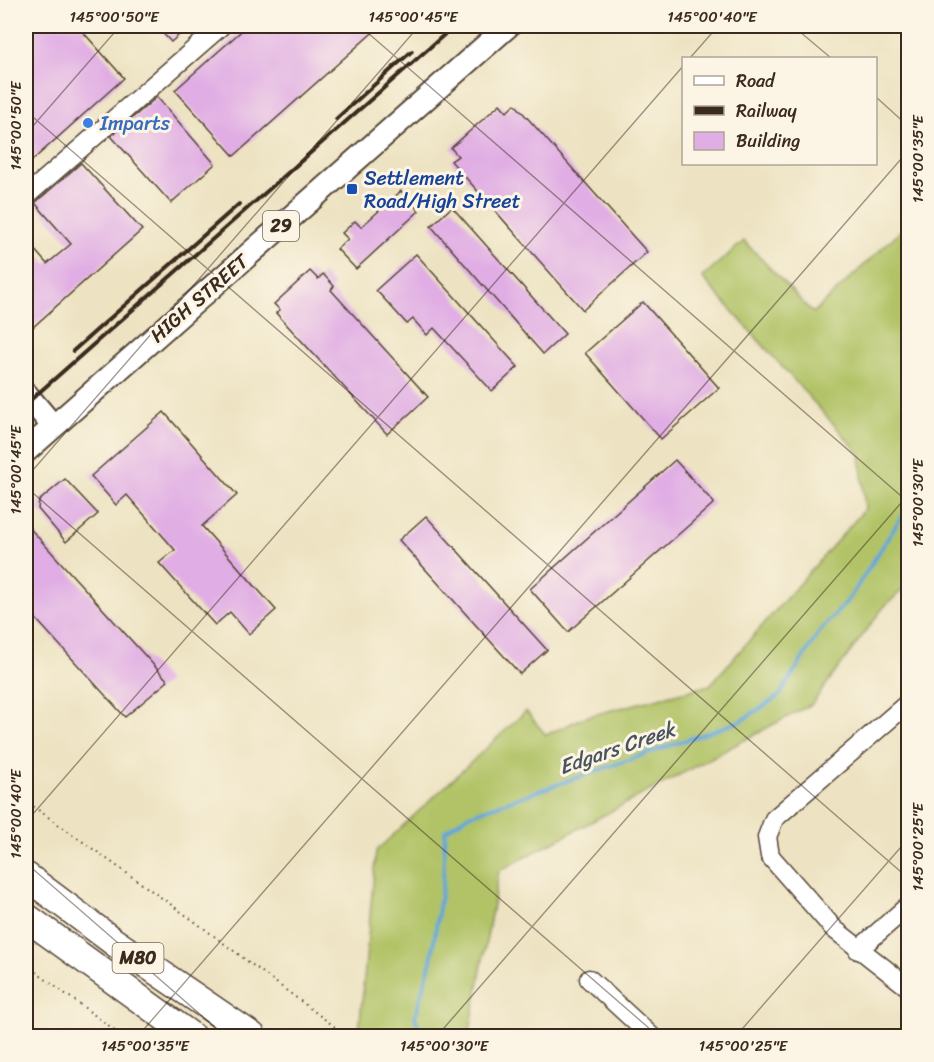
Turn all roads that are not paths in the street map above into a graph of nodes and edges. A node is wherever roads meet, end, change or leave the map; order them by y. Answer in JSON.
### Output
{"nodes":[{"id":1,"x":221,"y":26,"type":"edge"},
{"id":2,"x":508,"y":26,"type":"edge"},
{"id":3,"x":26,"y":196,"type":"edge"},
{"id":4,"x":26,"y":394,"type":"edge"},
{"id":5,"x":53,"y":426,"type":"junction"},
{"id":6,"x":26,"y":451,"type":"edge"},
{"id":7,"x":909,"y":703,"type":"edge"},
{"id":8,"x":26,"y":876,"type":"edge"},
{"id":9,"x":909,"y":906,"type":"edge"},
{"id":10,"x":26,"y":917,"type":"edge"},
{"id":11,"x":858,"y":950,"type":"junction"},
{"id":12,"x":589,"y":979,"type":"dead end"},
{"id":13,"x":909,"y":987,"type":"edge"},
{"id":14,"x":191,"y":1036,"type":"edge"},
{"id":15,"x":252,"y":1036,"type":"edge"},
{"id":16,"x":651,"y":1036,"type":"edge"}],
"edges":[{"from":1,"to":3,"type":"street"},
{"from":2,"to":5,"type":"main road","name":"HIGH STREET","number":"29"},
{"from":4,"to":5,"type":"main road"},
{"from":5,"to":6,"type":"main road","name":"HIGH STREET","number":"29"},
{"from":7,"to":11,"type":"street"},
{"from":8,"to":15,"type":"highway","number":"M80"},
{"from":9,"to":11,"type":"street"},
{"from":10,"to":14,"type":"highway","number":"M80"},
{"from":11,"to":13,"type":"street"},
{"from":12,"to":16,"type":"street"}]}
